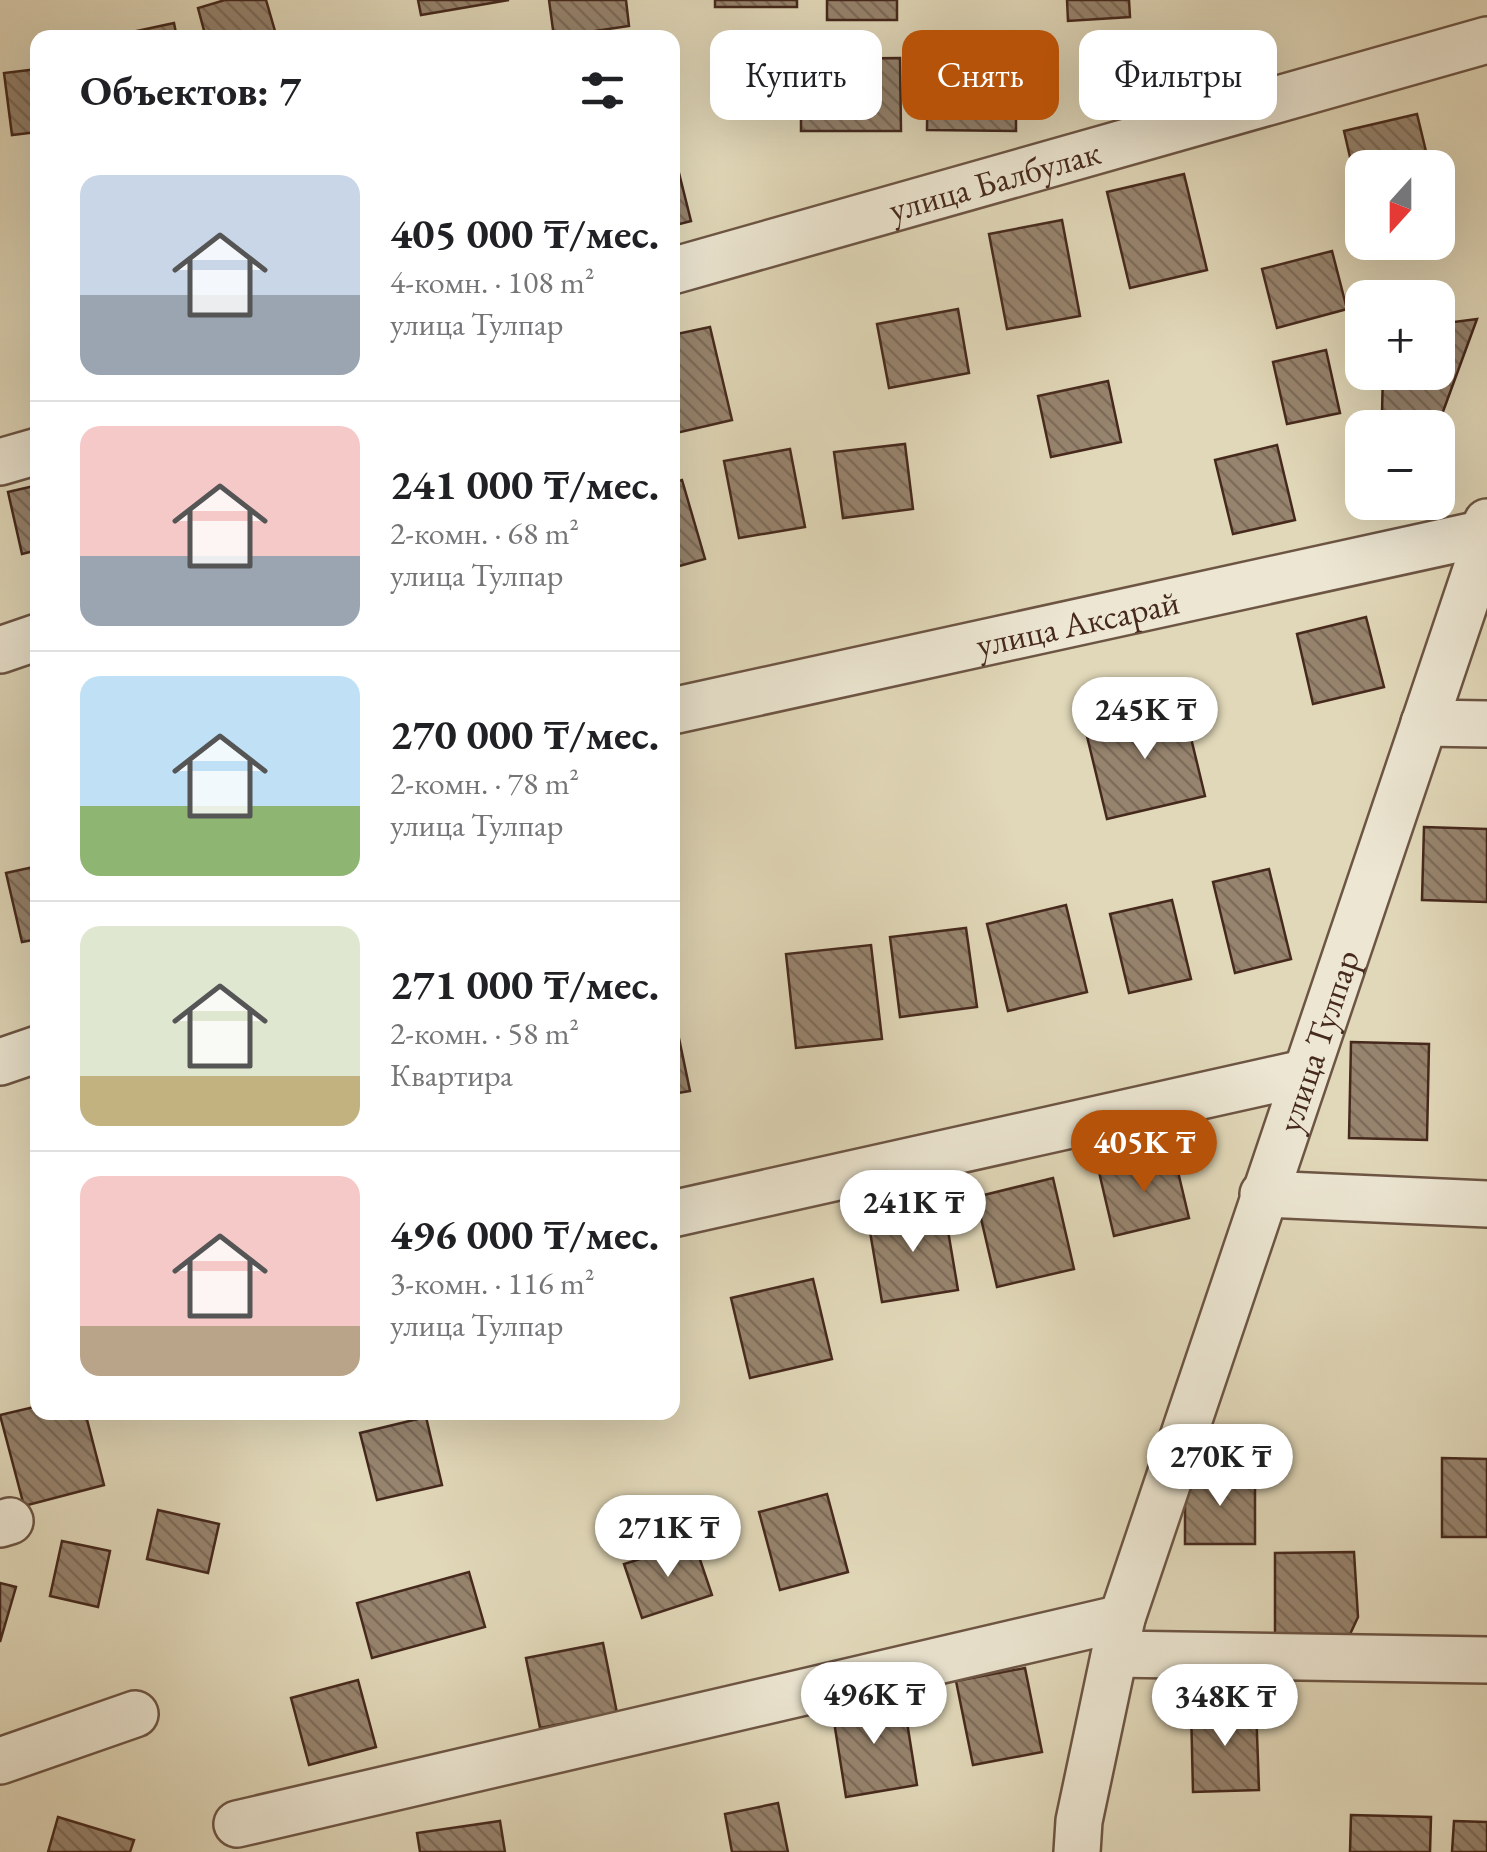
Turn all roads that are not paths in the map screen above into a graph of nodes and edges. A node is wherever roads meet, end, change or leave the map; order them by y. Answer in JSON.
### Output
{"nodes":[{"id":1,"x":1487,"y":40,"type":"edge"},
{"id":2,"x":680,"y":269,"type":"edge"},
{"id":3,"x":30,"y":453,"type":"edge"},
{"id":4,"x":0,"y":462,"type":"edge"},
{"id":5,"x":1486,"y":528,"type":"edge"},
{"id":6,"x":30,"y":640,"type":"edge"},
{"id":7,"x":0,"y":650,"type":"edge"},
{"id":8,"x":680,"y":709,"type":"edge"},
{"id":9,"x":1424,"y":723,"type":"junction"},
{"id":10,"x":1487,"y":724,"type":"edge"},
{"id":11,"x":30,"y":1052,"type":"edge"},
{"id":12,"x":0,"y":1062,"type":"edge"},
{"id":13,"x":1304,"y":1073,"type":"junction"},
{"id":14,"x":1263,"y":1194,"type":"junction"},
{"id":15,"x":1487,"y":1204,"type":"edge"},
{"id":16,"x":680,"y":1212,"type":"edge"},
{"id":17,"x":1118,"y":1636,"type":"junction"},
{"id":18,"x":1487,"y":1660,"type":"edge"},
{"id":19,"x":135,"y":1714,"type":"dead end"},
{"id":20,"x":0,"y":1761,"type":"edge"},
{"id":21,"x":237,"y":1824,"type":"dead end"},
{"id":22,"x":1077,"y":1852,"type":"edge"}],
"edges":[{"from":1,"to":2,"type":"street","name":"улица Балбулак"},
{"from":3,"to":4,"type":"street"},
{"from":5,"to":8,"type":"street","name":"улица Аксарай"},
{"from":5,"to":9,"type":"street","name":"улица Тулпар"},
{"from":6,"to":7,"type":"street"},
{"from":9,"to":10,"type":"street"},
{"from":9,"to":13,"type":"street","name":"улица Тулпар"},
{"from":11,"to":12,"type":"street"},
{"from":13,"to":14,"type":"street","name":"улица Тулпар"},
{"from":13,"to":16,"type":"street"},
{"from":14,"to":15,"type":"street"},
{"from":14,"to":17,"type":"street","name":"улица Тулпар"},
{"from":17,"to":18,"type":"street"},
{"from":17,"to":21,"type":"street"},
{"from":17,"to":22,"type":"street","name":"улица Тулпар"},
{"from":19,"to":20,"type":"street"}]}
